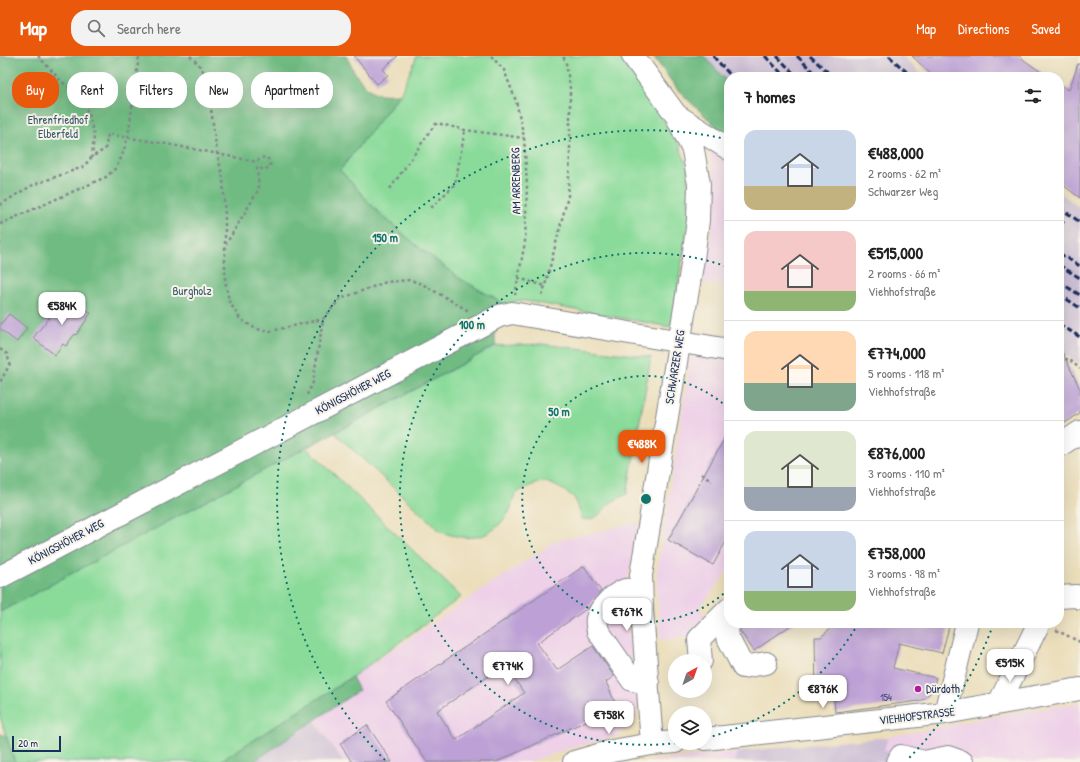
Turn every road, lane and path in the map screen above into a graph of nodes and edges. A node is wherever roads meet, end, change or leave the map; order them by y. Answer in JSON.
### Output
{"nodes":[{"id":1,"x":38,"y":56,"type":"edge"},
{"id":2,"x":139,"y":56,"type":"edge"},
{"id":3,"x":190,"y":56,"type":"edge"},
{"id":4,"x":491,"y":56,"type":"edge"},
{"id":5,"x":563,"y":56,"type":"edge"},
{"id":6,"x":633,"y":56,"type":"edge"},
{"id":7,"x":676,"y":115,"type":"junction"},
{"id":8,"x":465,"y":130,"type":"junction"},
{"id":9,"x":128,"y":137,"type":"junction"},
{"id":10,"x":525,"y":138,"type":"junction"},
{"id":11,"x":724,"y":146,"type":"edge"},
{"id":12,"x":217,"y":153,"type":"junction"},
{"id":13,"x":92,"y":157,"type":"junction"},
{"id":14,"x":390,"y":189,"type":"dead end"},
{"id":15,"x":0,"y":205,"type":"edge"},
{"id":16,"x":431,"y":208,"type":"dead end"},
{"id":17,"x":0,"y":224,"type":"edge"},
{"id":18,"x":226,"y":244,"type":"junction"},
{"id":19,"x":518,"y":278,"type":"junction"},
{"id":20,"x":545,"y":286,"type":"junction"},
{"id":21,"x":542,"y":295,"type":"dead end"},
{"id":22,"x":512,"y":313,"type":"junction"},
{"id":23,"x":323,"y":319,"type":"junction"},
{"id":24,"x":487,"y":322,"type":"junction"},
{"id":25,"x":680,"y":342,"type":"junction"},
{"id":26,"x":0,"y":348,"type":"edge"},
{"id":27,"x":724,"y":349,"type":"edge"},
{"id":28,"x":1064,"y":360,"type":"edge"},
{"id":29,"x":1080,"y":369,"type":"edge"},
{"id":30,"x":0,"y":382,"type":"edge"},
{"id":31,"x":301,"y":419,"type":"junction"},
{"id":32,"x":1080,"y":432,"type":"edge"},
{"id":33,"x":1064,"y":443,"type":"edge"},
{"id":34,"x":701,"y":474,"type":"dead end"},
{"id":35,"x":712,"y":480,"type":"dead end"},
{"id":36,"x":0,"y":577,"type":"edge"},
{"id":37,"x":641,"y":589,"type":"junction"},
{"id":38,"x":1064,"y":597,"type":"edge"},
{"id":39,"x":1080,"y":598,"type":"edge"},
{"id":40,"x":724,"y":615,"type":"edge"},
{"id":41,"x":728,"y":628,"type":"edge"},
{"id":42,"x":966,"y":628,"type":"edge"},
{"id":43,"x":1045,"y":628,"type":"edge"},
{"id":44,"x":1050,"y":628,"type":"edge"},
{"id":45,"x":1080,"y":642,"type":"edge"},
{"id":46,"x":700,"y":654,"type":"edge"},
{"id":47,"x":766,"y":663,"type":"dead end"},
{"id":48,"x":648,"y":683,"type":"junction"},
{"id":49,"x":1080,"y":689,"type":"edge"},
{"id":50,"x":999,"y":703,"type":"junction"},
{"id":51,"x":945,"y":714,"type":"junction"},
{"id":52,"x":712,"y":738,"type":"edge"},
{"id":53,"x":668,"y":743,"type":"edge"},
{"id":54,"x":652,"y":744,"type":"junction"},
{"id":55,"x":574,"y":762,"type":"edge"},
{"id":56,"x":898,"y":762,"type":"edge"},
{"id":57,"x":962,"y":762,"type":"edge"}],
"edges":[{"from":1,"to":13,"type":"path"},
{"from":2,"to":9,"type":"path"},
{"from":3,"to":12,"type":"path"},
{"from":4,"to":10,"type":"path","name":"AM ARRENBERG"},
{"from":5,"to":20,"type":"path"},
{"from":6,"to":7,"type":"street","name":"SCHWARZER WEG"},
{"from":7,"to":11,"type":"street"},
{"from":7,"to":25,"type":"street","name":"SCHWARZER WEG"},
{"from":8,"to":10,"type":"path"},
{"from":8,"to":14,"type":"path"},
{"from":8,"to":16,"type":"path"},
{"from":9,"to":12,"type":"path"},
{"from":9,"to":13,"type":"path"},
{"from":9,"to":17,"type":"path"},
{"from":10,"to":19,"type":"path","name":"AM ARRENBERG"},
{"from":12,"to":18,"type":"path"},
{"from":12,"to":18,"type":"path"},
{"from":13,"to":15,"type":"path"},
{"from":18,"to":23,"type":"path"},
{"from":19,"to":20,"type":"path"},
{"from":19,"to":22,"type":"path","name":"AM ARRENBERG"},
{"from":20,"to":21,"type":"path"},
{"from":22,"to":24,"type":"street","name":"KÖNIGSHÖHER WEG"},
{"from":22,"to":25,"type":"street","name":"KÖNIGSHÖHER WEG"},
{"from":23,"to":24,"type":"path"},
{"from":23,"to":31,"type":"path"},
{"from":24,"to":31,"type":"street","name":"KÖNIGSHÖHER WEG"},
{"from":25,"to":27,"type":"street","name":"KÖNIGSHÖHER WEG"},
{"from":25,"to":37,"type":"street","name":"SCHWARZER WEG"},
{"from":26,"to":30,"type":"path"},
{"from":28,"to":29,"type":"path"},
{"from":31,"to":36,"type":"street","name":"KÖNIGSHÖHER WEG"},
{"from":32,"to":33,"type":"street"},
{"from":34,"to":35,"type":"path"},
{"from":37,"to":48,"type":"street","name":"SCHWARZER WEG"},
{"from":37,"to":48,"type":"street"},
{"from":38,"to":39,"type":"street"},
{"from":40,"to":46,"type":"street"},
{"from":41,"to":47,"type":"street"},
{"from":42,"to":51,"type":"street"},
{"from":43,"to":50,"type":"street"},
{"from":44,"to":45,"type":"path"},
{"from":48,"to":54,"type":"street","name":"SCHWARZER WEG"},
{"from":49,"to":50,"type":"street","name":"VIEHHOFSTRASSE"},
{"from":50,"to":51,"type":"street","name":"VIEHHOFSTRASSE"},
{"from":51,"to":52,"type":"street","name":"VIEHHOFSTRASSE"},
{"from":53,"to":54,"type":"street"},
{"from":54,"to":55,"type":"street"},
{"from":56,"to":57,"type":"street"}]}
